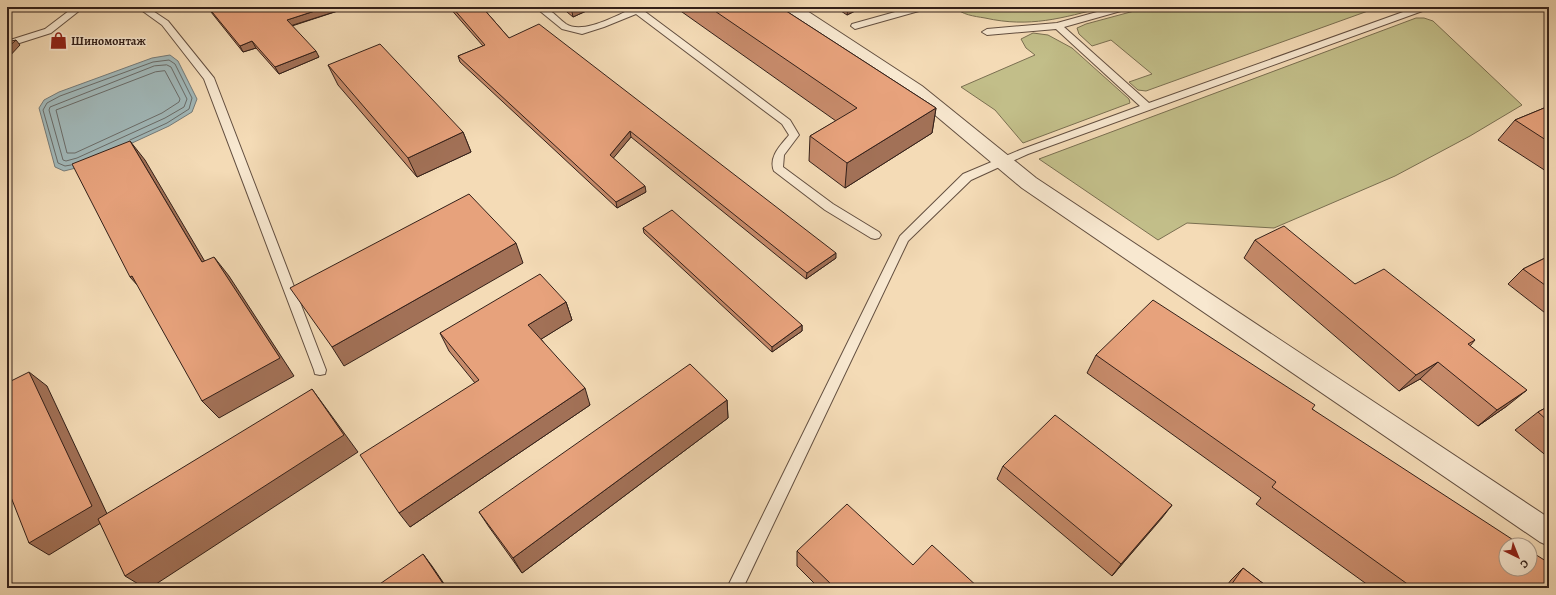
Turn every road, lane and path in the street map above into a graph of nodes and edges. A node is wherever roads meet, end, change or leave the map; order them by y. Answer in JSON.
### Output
{"nodes":[{"id":1,"x":80,"y":7,"type":"edge"},
{"id":2,"x":141,"y":7,"type":"edge"},
{"id":3,"x":539,"y":7,"type":"edge"},
{"id":4,"x":790,"y":7,"type":"edge"},
{"id":5,"x":924,"y":7,"type":"edge"},
{"id":6,"x":1125,"y":7,"type":"edge"},
{"id":7,"x":1425,"y":7,"type":"edge"},
{"id":8,"x":855,"y":26,"type":"dead end"},
{"id":9,"x":1058,"y":26,"type":"junction"},
{"id":10,"x":987,"y":32,"type":"dead end"},
{"id":11,"x":7,"y":44,"type":"edge"},
{"id":12,"x":1147,"y":107,"type":"junction"},
{"id":13,"x":1002,"y":161,"type":"junction"},
{"id":14,"x":875,"y":235,"type":"dead end"},
{"id":15,"x":320,"y":370,"type":"dead end"},
{"id":16,"x":1549,"y":533,"type":"edge"},
{"id":17,"x":735,"y":588,"type":"edge"}],
"edges":[{"from":1,"to":11,"type":"lane"},
{"from":2,"to":15,"type":"lane"},
{"from":3,"to":14,"type":"lane"},
{"from":4,"to":13,"type":"street"},
{"from":5,"to":8,"type":"lane"},
{"from":6,"to":9,"type":"lane"},
{"from":7,"to":12,"type":"lane"},
{"from":9,"to":10,"type":"lane"},
{"from":9,"to":12,"type":"lane"},
{"from":12,"to":13,"type":"lane"},
{"from":13,"to":16,"type":"street"},
{"from":13,"to":17,"type":"lane"}]}
